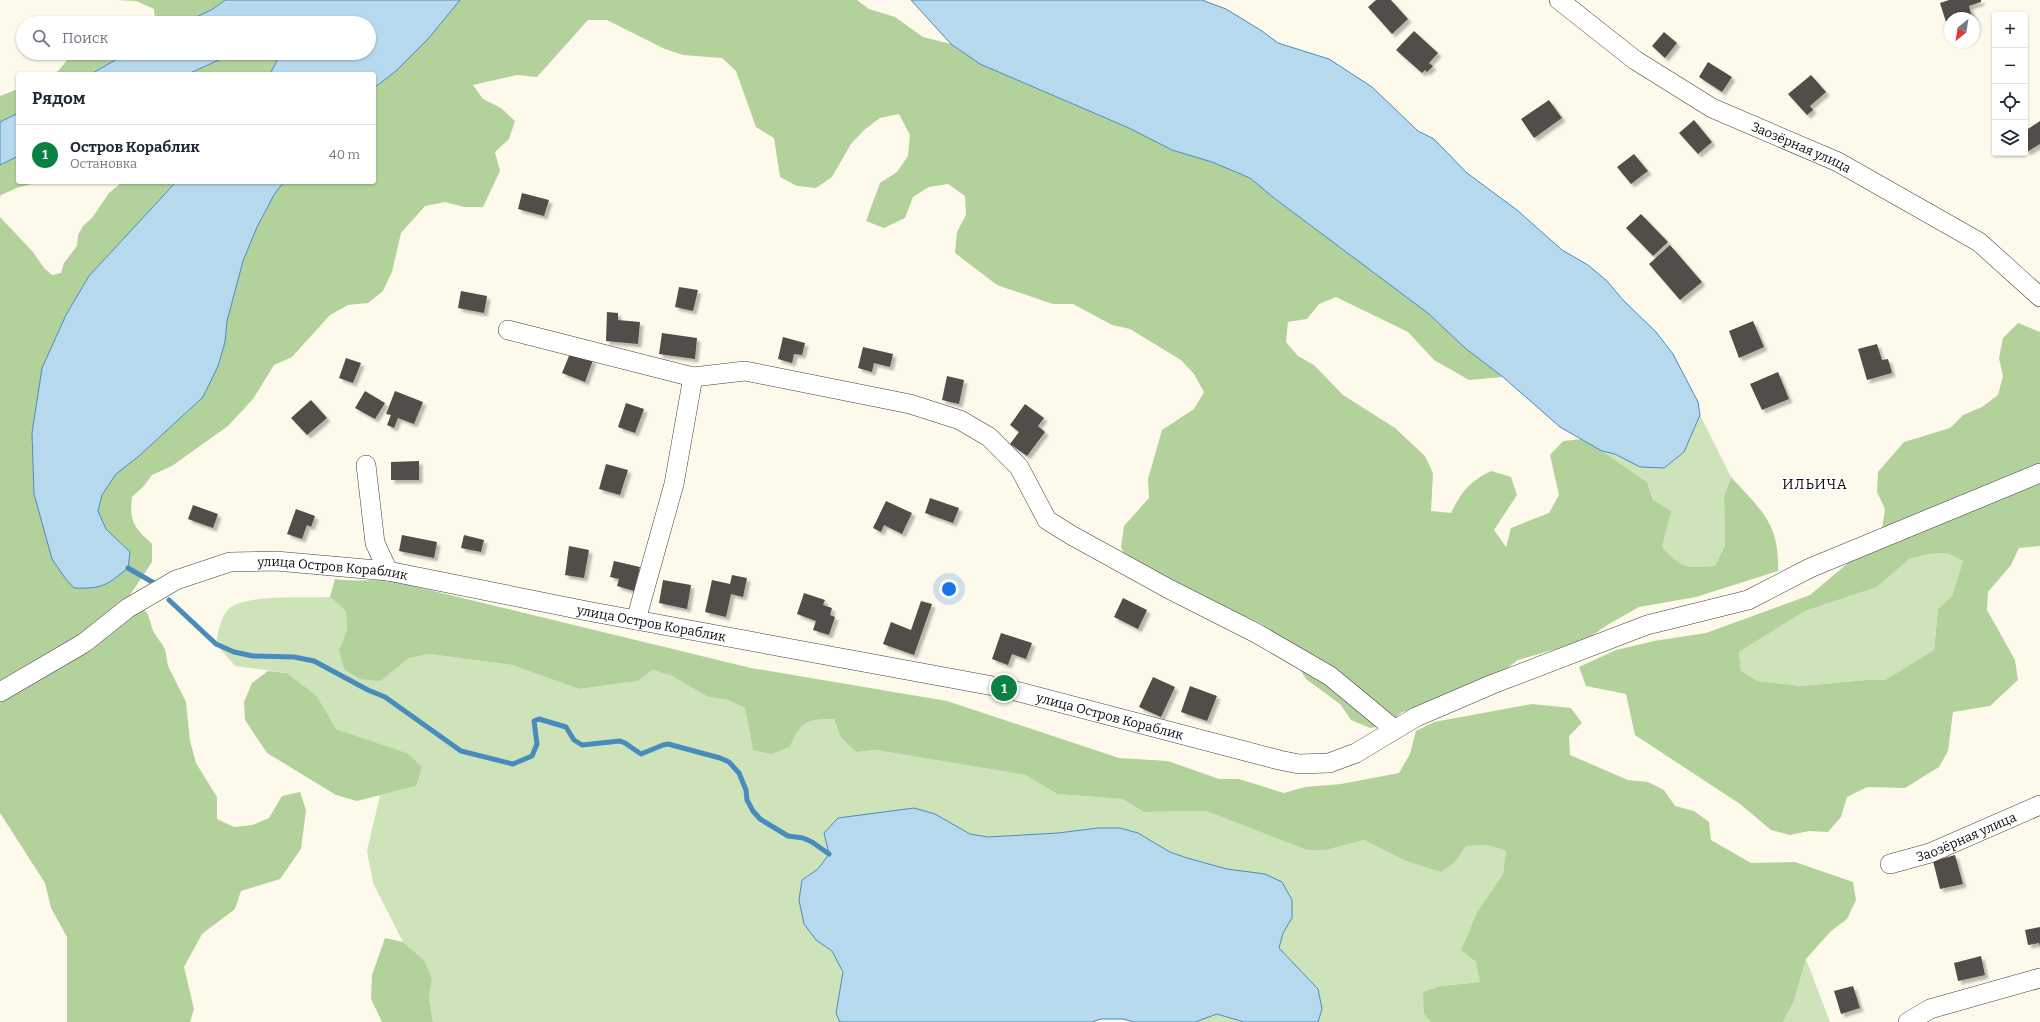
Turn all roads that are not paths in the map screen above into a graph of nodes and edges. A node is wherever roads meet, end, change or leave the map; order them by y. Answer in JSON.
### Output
{"nodes":[{"id":1,"x":1559,"y":0,"type":"edge"},
{"id":2,"x":2040,"y":297,"type":"edge"},
{"id":3,"x":508,"y":330,"type":"dead end"},
{"id":4,"x":693,"y":377,"type":"junction"},
{"id":5,"x":366,"y":465,"type":"dead end"},
{"id":6,"x":2040,"y":473,"type":"edge"},
{"id":7,"x":388,"y":571,"type":"junction"},
{"id":8,"x":636,"y":620,"type":"junction"},
{"id":9,"x":0,"y":692,"type":"edge"},
{"id":10,"x":1394,"y":729,"type":"junction"},
{"id":11,"x":2040,"y":805,"type":"edge"},
{"id":12,"x":1890,"y":864,"type":"dead end"},
{"id":13,"x":2040,"y":978,"type":"edge"},
{"id":14,"x":1908,"y":1022,"type":"edge"}],
"edges":[{"from":1,"to":2,"type":"street","name":"Заозёрная улица"},
{"from":3,"to":4,"type":"street"},
{"from":4,"to":8,"type":"street"},
{"from":4,"to":10,"type":"street"},
{"from":5,"to":7,"type":"street"},
{"from":6,"to":10,"type":"street","name":"улица Остров Кораблик"},
{"from":7,"to":8,"type":"street","name":"улица Остров Кораблик"},
{"from":7,"to":9,"type":"street","name":"улица Остров Кораблик"},
{"from":8,"to":10,"type":"street","name":"улица Остров Кораблик"},
{"from":11,"to":12,"type":"street","name":"Заозёрная улица"},
{"from":13,"to":14,"type":"street"}]}
